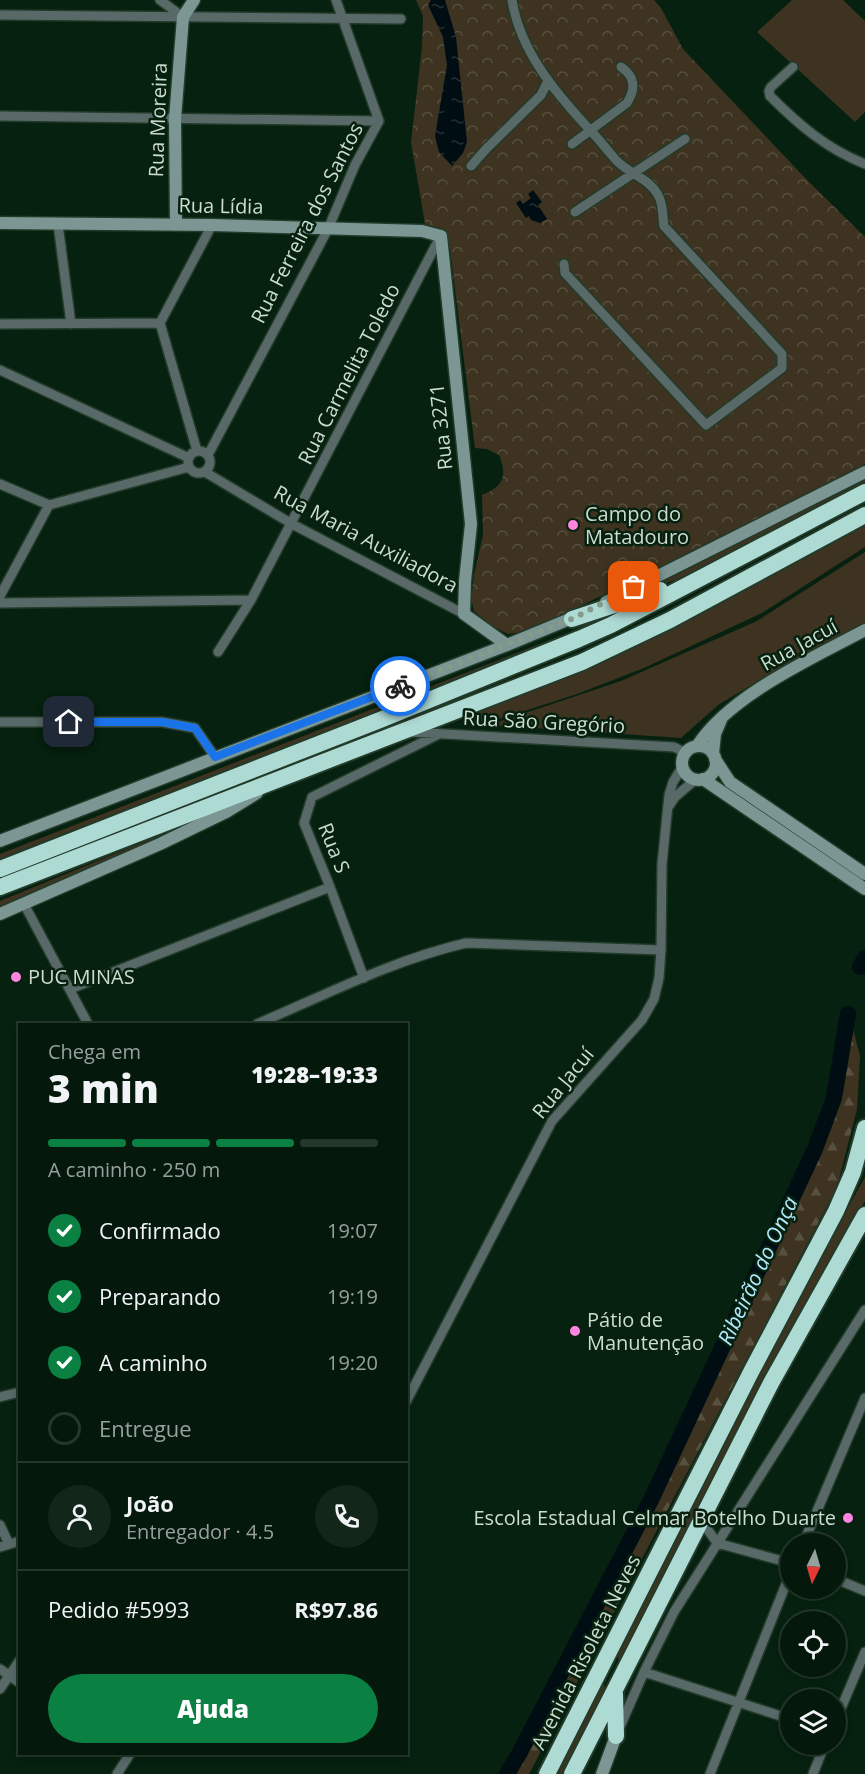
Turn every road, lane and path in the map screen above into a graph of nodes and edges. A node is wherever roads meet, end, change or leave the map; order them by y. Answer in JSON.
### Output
{"nodes":[{"id":1,"x":194,"y":0,"type":"edge"},
{"id":2,"x":336,"y":0,"type":"edge"},
{"id":3,"x":512,"y":0,"type":"edge"},
{"id":4,"x":161,"y":1,"type":"edge"},
{"id":5,"x":0,"y":15,"type":"edge"},
{"id":6,"x":154,"y":17,"type":"junction"},
{"id":7,"x":183,"y":17,"type":"junction"},
{"id":8,"x":401,"y":19,"type":"dead end"},
{"id":9,"x":344,"y":20,"type":"junction"},
{"id":10,"x":621,"y":67,"type":"dead end"},
{"id":11,"x":792,"y":68,"type":"dead end"},
{"id":12,"x":548,"y":81,"type":"junction"},
{"id":13,"x":0,"y":116,"type":"edge"},
{"id":14,"x":175,"y":119,"type":"junction"},
{"id":15,"x":379,"y":121,"type":"junction"},
{"id":16,"x":590,"y":130,"type":"junction"},
{"id":17,"x":685,"y":139,"type":"dead end"},
{"id":18,"x":572,"y":144,"type":"dead end"},
{"id":19,"x":865,"y":164,"type":"edge"},
{"id":20,"x":471,"y":166,"type":"dead end"},
{"id":21,"x":634,"y":174,"type":"junction"},
{"id":22,"x":575,"y":212,"type":"dead end"},
{"id":23,"x":0,"y":223,"type":"edge"},
{"id":24,"x":58,"y":224,"type":"junction"},
{"id":25,"x":176,"y":225,"type":"junction"},
{"id":26,"x":212,"y":225,"type":"junction"},
{"id":27,"x":328,"y":228,"type":"junction"},
{"id":28,"x":441,"y":236,"type":"junction"},
{"id":29,"x":564,"y":264,"type":"dead end"},
{"id":30,"x":160,"y":323,"type":"junction"},
{"id":31,"x":0,"y":324,"type":"edge"},
{"id":32,"x":71,"y":324,"type":"junction"},
{"id":33,"x":0,"y":370,"type":"edge"},
{"id":34,"x":197,"y":451,"type":"junction"},
{"id":35,"x":208,"y":455,"type":"junction"},
{"id":36,"x":189,"y":463,"type":"junction"},
{"id":37,"x":865,"y":471,"type":"edge"},
{"id":38,"x":205,"y":472,"type":"junction"},
{"id":39,"x":0,"y":484,"type":"edge"},
{"id":40,"x":865,"y":492,"type":"edge"},
{"id":41,"x":49,"y":505,"type":"junction"},
{"id":42,"x":865,"y":515,"type":"edge"},
{"id":43,"x":292,"y":524,"type":"junction"},
{"id":44,"x":707,"y":575,"type":"junction"},
{"id":45,"x":0,"y":596,"type":"edge"},
{"id":46,"x":251,"y":600,"type":"junction"},
{"id":47,"x":0,"y":603,"type":"edge"},
{"id":48,"x":465,"y":614,"type":"junction"},
{"id":49,"x":572,"y":619,"type":"junction"},
{"id":50,"x":865,"y":630,"type":"edge"},
{"id":51,"x":507,"y":645,"type":"junction"},
{"id":52,"x":218,"y":652,"type":"dead end"},
{"id":53,"x":723,"y":716,"type":"junction"},
{"id":54,"x":0,"y":722,"type":"edge"},
{"id":55,"x":400,"y":732,"type":"junction"},
{"id":56,"x":439,"y":734,"type":"junction"},
{"id":57,"x":692,"y":750,"type":"junction"},
{"id":58,"x":714,"y":756,"type":"junction"},
{"id":59,"x":215,"y":757,"type":"junction"},
{"id":60,"x":683,"y":766,"type":"junction"},
{"id":61,"x":280,"y":779,"type":"junction"},
{"id":62,"x":699,"y":779,"type":"junction"},
{"id":63,"x":668,"y":808,"type":"junction"},
{"id":64,"x":0,"y":841,"type":"edge"},
{"id":65,"x":809,"y":843,"type":"junction"},
{"id":66,"x":0,"y":869,"type":"edge"},
{"id":67,"x":865,"y":874,"type":"edge"},
{"id":68,"x":0,"y":887,"type":"edge"},
{"id":69,"x":330,"y":887,"type":"junction"},
{"id":70,"x":865,"y":889,"type":"edge"},
{"id":71,"x":24,"y":904,"type":"junction"},
{"id":72,"x":0,"y":914,"type":"edge"},
{"id":73,"x":662,"y":950,"type":"junction"},
{"id":74,"x":364,"y":978,"type":"junction"},
{"id":75,"x":70,"y":989,"type":"junction"},
{"id":76,"x":87,"y":1023,"type":"edge"},
{"id":77,"x":259,"y":1023,"type":"edge"},
{"id":78,"x":865,"y":1128,"type":"edge"},
{"id":79,"x":865,"y":1162,"type":"edge"},
{"id":80,"x":836,"y":1211,"type":"junction"},
{"id":81,"x":865,"y":1215,"type":"edge"},
{"id":82,"x":865,"y":1310,"type":"edge"},
{"id":83,"x":18,"y":1392,"type":"edge"},
{"id":84,"x":0,"y":1397,"type":"edge"},
{"id":85,"x":408,"y":1398,"type":"edge"},
{"id":86,"x":865,"y":1398,"type":"edge"},
{"id":87,"x":701,"y":1520,"type":"junction"},
{"id":88,"x":0,"y":1525,"type":"edge"},
{"id":89,"x":808,"y":1533,"type":"edge"},
{"id":90,"x":717,"y":1543,"type":"junction"},
{"id":91,"x":5,"y":1546,"type":"edge"},
{"id":92,"x":780,"y":1560,"type":"edge"},
{"id":93,"x":846,"y":1584,"type":"edge"},
{"id":94,"x":865,"y":1591,"type":"edge"},
{"id":95,"x":780,"y":1599,"type":"edge"},
{"id":96,"x":865,"y":1652,"type":"edge"},
{"id":97,"x":18,"y":1663,"type":"edge"},
{"id":98,"x":0,"y":1669,"type":"edge"},
{"id":99,"x":644,"y":1672,"type":"junction"},
{"id":100,"x":9,"y":1676,"type":"junction"},
{"id":101,"x":18,"y":1682,"type":"edge"},
{"id":102,"x":0,"y":1689,"type":"edge"},
{"id":103,"x":615,"y":1690,"type":"junction"},
{"id":104,"x":846,"y":1697,"type":"edge"},
{"id":105,"x":739,"y":1703,"type":"junction"},
{"id":106,"x":780,"y":1716,"type":"edge"},
{"id":107,"x":616,"y":1736,"type":"junction"},
{"id":108,"x":127,"y":1755,"type":"edge"},
{"id":109,"x":821,"y":1755,"type":"edge"},
{"id":110,"x":117,"y":1774,"type":"edge"},
{"id":111,"x":547,"y":1774,"type":"edge"},
{"id":112,"x":572,"y":1774,"type":"edge"},
{"id":113,"x":602,"y":1774,"type":"edge"},
{"id":114,"x":710,"y":1774,"type":"edge"},
{"id":115,"x":813,"y":1774,"type":"edge"}],
"edges":[{"from":1,"to":7,"type":"street"},
{"from":2,"to":9,"type":"street","name":"Rua Ferreira dos Santos"},
{"from":3,"to":12,"type":"street"},
{"from":4,"to":6,"type":"street"},
{"from":4,"to":7,"type":"street"},
{"from":5,"to":6,"type":"street"},
{"from":6,"to":7,"type":"street"},
{"from":7,"to":9,"type":"street"},
{"from":7,"to":14,"type":"street","name":"Rua Moreira"},
{"from":8,"to":9,"type":"street"},
{"from":9,"to":15,"type":"street","name":"Rua Ferreira dos Santos"},
{"from":10,"to":16,"type":"street"},
{"from":11,"to":19,"type":"street"},
{"from":12,"to":16,"type":"street"},
{"from":12,"to":20,"type":"street"},
{"from":13,"to":14,"type":"street"},
{"from":14,"to":15,"type":"street"},
{"from":14,"to":25,"type":"street","name":"Rua Moreira"},
{"from":15,"to":27,"type":"street","name":"Rua Ferreira dos Santos"},
{"from":16,"to":18,"type":"street"},
{"from":16,"to":21,"type":"street"},
{"from":17,"to":21,"type":"street"},
{"from":21,"to":22,"type":"street"},
{"from":21,"to":29,"type":"street"},
{"from":23,"to":24,"type":"street","name":"Rua Lídia"},
{"from":24,"to":25,"type":"street","name":"Rua Lídia"},
{"from":24,"to":32,"type":"street"},
{"from":25,"to":26,"type":"street","name":"Rua Lídia"},
{"from":26,"to":27,"type":"street","name":"Rua Lídia"},
{"from":26,"to":30,"type":"street"},
{"from":27,"to":28,"type":"street","name":"Rua Lídia"},
{"from":27,"to":35,"type":"street","name":"Rua Ferreira dos Santos"},
{"from":28,"to":43,"type":"street","name":"Rua Carmelita Toledo"},
{"from":28,"to":48,"type":"street","name":"Rua 3271"},
{"from":30,"to":32,"type":"street"},
{"from":30,"to":34,"type":"street"},
{"from":31,"to":32,"type":"street"},
{"from":33,"to":36,"type":"street"},
{"from":34,"to":35,"type":"street"},
{"from":34,"to":36,"type":"street"},
{"from":35,"to":38,"type":"street"},
{"from":36,"to":38,"type":"street"},
{"from":36,"to":41,"type":"street"},
{"from":37,"to":49,"type":"street"},
{"from":38,"to":43,"type":"street","name":"Rua Maria Auxiliadora"},
{"from":39,"to":41,"type":"street"},
{"from":40,"to":44,"type":"highway"},
{"from":41,"to":45,"type":"street"},
{"from":42,"to":55,"type":"highway"},
{"from":43,"to":46,"type":"street","name":"Rua Carmelita Toledo"},
{"from":43,"to":48,"type":"street","name":"Rua Maria Auxiliadora"},
{"from":44,"to":49,"type":"highway"},
{"from":44,"to":66,"type":"highway"},
{"from":46,"to":47,"type":"street"},
{"from":46,"to":52,"type":"street","name":"Rua Carmelita Toledo"},
{"from":48,"to":51,"type":"street","name":"Rua Maria Auxiliadora"},
{"from":49,"to":51,"type":"street"},
{"from":50,"to":53,"type":"street","name":"Rua Jacuí"},
{"from":51,"to":59,"type":"street"},
{"from":53,"to":57,"type":"street","name":"Rua Jacuí"},
{"from":53,"to":58,"type":"street"},
{"from":54,"to":59,"type":"street"},
{"from":55,"to":56,"type":"street","name":"Rua São Gregório"},
{"from":55,"to":61,"type":"highway"},
{"from":56,"to":57,"type":"street","name":"Rua São Gregório"},
{"from":56,"to":69,"type":"street","name":"Rua S"},
{"from":57,"to":58,"type":"street"},
{"from":57,"to":60,"type":"street"},
{"from":58,"to":62,"type":"street"},
{"from":58,"to":65,"type":"street"},
{"from":59,"to":64,"type":"street"},
{"from":60,"to":62,"type":"street"},
{"from":60,"to":63,"type":"street","name":"Rua Jacuí"},
{"from":61,"to":68,"type":"highway"},
{"from":61,"to":71,"type":"street"},
{"from":62,"to":63,"type":"street"},
{"from":62,"to":65,"type":"street"},
{"from":63,"to":73,"type":"street","name":"Rua Jacuí"},
{"from":65,"to":67,"type":"street"},
{"from":65,"to":70,"type":"street"},
{"from":69,"to":74,"type":"street","name":"Rua S"},
{"from":69,"to":75,"type":"street"},
{"from":71,"to":72,"type":"street"},
{"from":71,"to":75,"type":"street"},
{"from":73,"to":74,"type":"street"},
{"from":73,"to":85,"type":"street","name":"Rua Jacuí"},
{"from":74,"to":77,"type":"street"},
{"from":75,"to":76,"type":"street"},
{"from":78,"to":80,"type":"highway","name":"Avenida Risoleta Neves"},
{"from":79,"to":80,"type":"highway"},
{"from":80,"to":111,"type":"highway","name":"Avenida Risoleta Neves"},
{"from":81,"to":87,"type":"highway"},
{"from":82,"to":90,"type":"street"},
{"from":83,"to":84,"type":"street"},
{"from":86,"to":89,"type":"street"},
{"from":87,"to":90,"type":"street"},
{"from":87,"to":103,"type":"highway"},
{"from":88,"to":91,"type":"street"},
{"from":90,"to":92,"type":"street"},
{"from":90,"to":99,"type":"street"},
{"from":93,"to":94,"type":"street"},
{"from":95,"to":105,"type":"street"},
{"from":96,"to":104,"type":"street"},
{"from":97,"to":100,"type":"street"},
{"from":98,"to":100,"type":"street"},
{"from":99,"to":105,"type":"street"},
{"from":99,"to":107,"type":"street"},
{"from":100,"to":101,"type":"street"},
{"from":100,"to":102,"type":"street"},
{"from":103,"to":107,"type":"highway"},
{"from":103,"to":112,"type":"highway"},
{"from":105,"to":106,"type":"street"},
{"from":105,"to":114,"type":"street"},
{"from":107,"to":113,"type":"street"},
{"from":108,"to":110,"type":"street"},
{"from":109,"to":115,"type":"street"}]}
